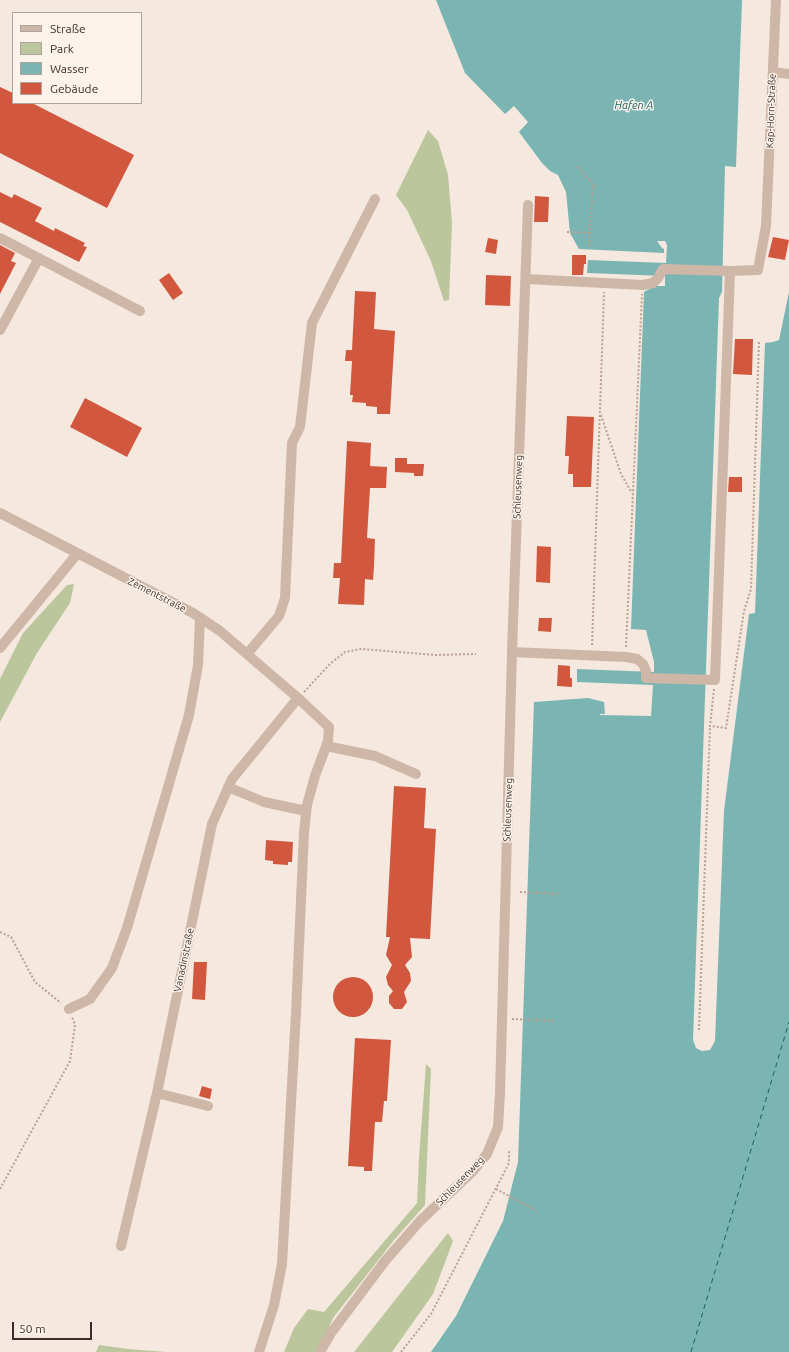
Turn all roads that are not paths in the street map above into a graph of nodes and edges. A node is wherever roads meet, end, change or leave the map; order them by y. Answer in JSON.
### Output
{"nodes":[{"id":1,"x":776,"y":0,"type":"edge"},
{"id":2,"x":773,"y":72,"type":"junction"},
{"id":3,"x":789,"y":74,"type":"edge"},
{"id":4,"x":375,"y":199,"type":"dead end"},
{"id":5,"x":528,"y":205,"type":"dead end"},
{"id":6,"x":0,"y":238,"type":"edge"},
{"id":7,"x":39,"y":258,"type":"junction"},
{"id":8,"x":730,"y":271,"type":"junction"},
{"id":9,"x":526,"y":279,"type":"junction"},
{"id":10,"x":140,"y":312,"type":"dead end"},
{"id":11,"x":0,"y":330,"type":"edge"},
{"id":12,"x":0,"y":513,"type":"edge"},
{"id":13,"x":77,"y":554,"type":"junction"},
{"id":14,"x":200,"y":618,"type":"junction"},
{"id":15,"x":0,"y":648,"type":"edge"},
{"id":16,"x":512,"y":652,"type":"junction"},
{"id":17,"x":247,"y":654,"type":"junction"},
{"id":18,"x":298,"y":698,"type":"junction"},
{"id":19,"x":326,"y":746,"type":"junction"},
{"id":20,"x":416,"y":774,"type":"dead end"},
{"id":21,"x":228,"y":787,"type":"junction"},
{"id":22,"x":306,"y":811,"type":"junction"},
{"id":23,"x":69,"y":1009,"type":"road end"},
{"id":24,"x":157,"y":1093,"type":"junction"},
{"id":25,"x":208,"y":1106,"type":"dead end"},
{"id":26,"x":121,"y":1246,"type":"dead end"},
{"id":27,"x":258,"y":1352,"type":"edge"},
{"id":28,"x":320,"y":1352,"type":"edge"}],
"edges":[{"from":1,"to":2,"type":"street","name":"Kap-Horn-Straße"},
{"from":2,"to":3,"type":"street"},
{"from":2,"to":8,"type":"street","name":"Kap-Horn-Straße"},
{"from":4,"to":17,"type":"street"},
{"from":5,"to":9,"type":"street","name":"Schleusenweg"},
{"from":6,"to":7,"type":"street"},
{"from":7,"to":10,"type":"street"},
{"from":7,"to":11,"type":"street"},
{"from":8,"to":9,"type":"street"},
{"from":8,"to":16,"type":"street"},
{"from":9,"to":16,"type":"street","name":"Schleusenweg"},
{"from":12,"to":13,"type":"street","name":"Zementstraße"},
{"from":13,"to":14,"type":"street","name":"Zementstraße"},
{"from":13,"to":15,"type":"street"},
{"from":14,"to":17,"type":"street","name":"Zementstraße"},
{"from":14,"to":23,"type":"street"},
{"from":16,"to":28,"type":"street","name":"Schleusenweg"},
{"from":17,"to":18,"type":"street","name":"Zementstraße"},
{"from":18,"to":19,"type":"street","name":"Zementstraße"},
{"from":18,"to":21,"type":"street","name":"Vanadinstraße"},
{"from":19,"to":20,"type":"street"},
{"from":19,"to":22,"type":"street"},
{"from":21,"to":22,"type":"street"},
{"from":21,"to":24,"type":"street","name":"Vanadinstraße"},
{"from":22,"to":27,"type":"street"},
{"from":24,"to":25,"type":"street"},
{"from":24,"to":26,"type":"street","name":"Vanadinstraße"}]}
